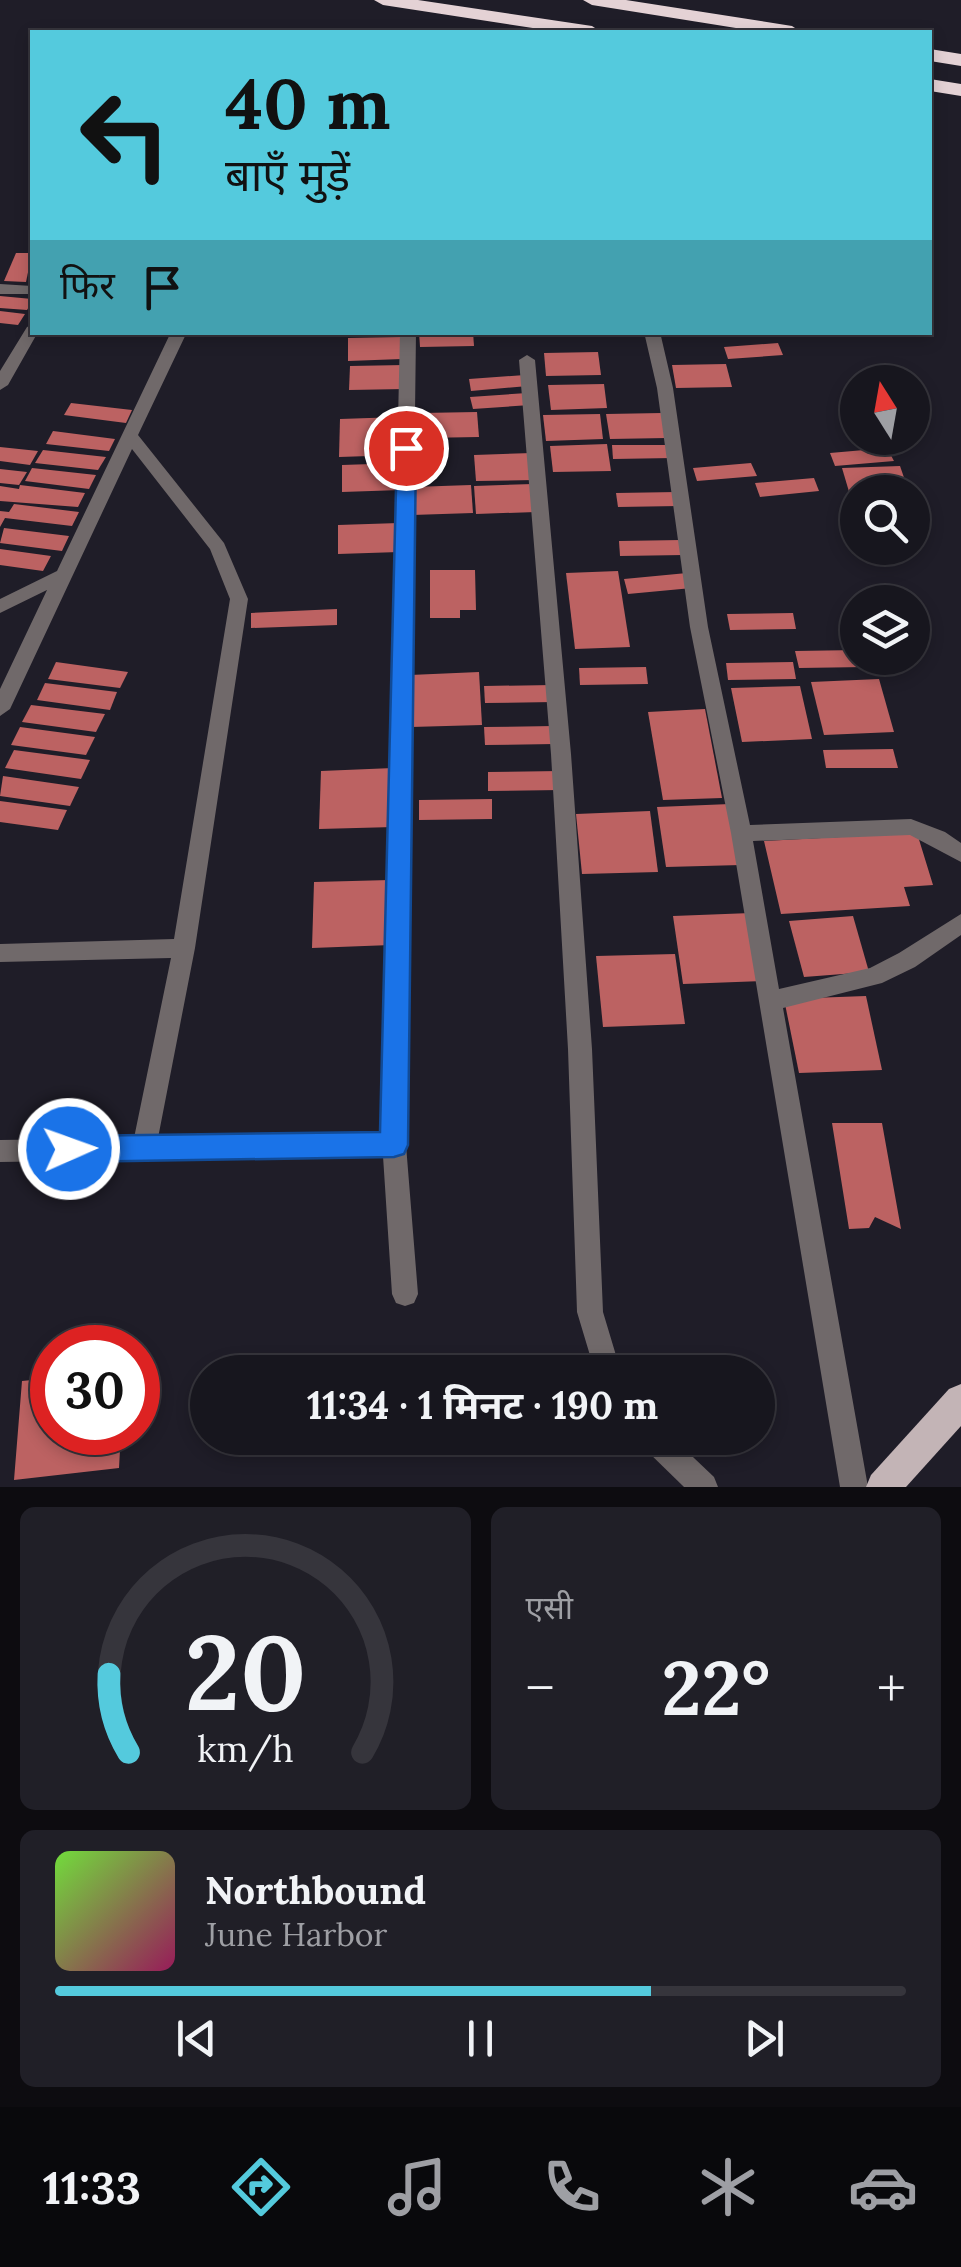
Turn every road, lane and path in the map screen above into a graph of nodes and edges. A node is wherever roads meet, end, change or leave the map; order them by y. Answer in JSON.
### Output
{"nodes":[{"id":1,"x":383,"y":0,"type":"edge"},
{"id":2,"x":592,"y":0,"type":"edge"},
{"id":3,"x":579,"y":30,"type":"edge"},
{"id":4,"x":780,"y":30,"type":"edge"},
{"id":5,"x":932,"y":55,"type":"edge"},
{"id":6,"x":961,"y":60,"type":"edge"},
{"id":7,"x":932,"y":85,"type":"edge"},
{"id":8,"x":961,"y":90,"type":"edge"},
{"id":9,"x":0,"y":288,"type":"edge"},
{"id":10,"x":30,"y":290,"type":"edge"},
{"id":11,"x":30,"y":333,"type":"edge"},
{"id":12,"x":178,"y":335,"type":"edge"},
{"id":13,"x":408,"y":335,"type":"edge"},
{"id":14,"x":653,"y":335,"type":"edge"},
{"id":15,"x":527,"y":360,"type":"dead end"},
{"id":16,"x":0,"y":385,"type":"edge"},
{"id":17,"x":131,"y":437,"type":"junction"},
{"id":18,"x":60,"y":576,"type":"junction"},
{"id":19,"x":0,"y":608,"type":"edge"},
{"id":20,"x":0,"y":709,"type":"edge"},
{"id":21,"x":741,"y":833,"type":"junction"},
{"id":22,"x":961,"y":854,"type":"edge"},
{"id":23,"x":961,"y":923,"type":"edge"},
{"id":24,"x":184,"y":948,"type":"junction"},
{"id":25,"x":0,"y":953,"type":"edge"},
{"id":26,"x":771,"y":1001,"type":"junction"},
{"id":27,"x":394,"y":1145,"type":"junction"},
{"id":28,"x":144,"y":1146,"type":"junction"},
{"id":29,"x":0,"y":1151,"type":"edge"},
{"id":30,"x":405,"y":1294,"type":"dead end"},
{"id":31,"x":603,"y":1355,"type":"edge"},
{"id":32,"x":961,"y":1401,"type":"edge"},
{"id":33,"x":671,"y":1455,"type":"edge"},
{"id":34,"x":704,"y":1487,"type":"edge"},
{"id":35,"x":854,"y":1487,"type":"edge"},
{"id":36,"x":883,"y":1487,"type":"edge"}],
"edges":[{"from":1,"to":3,"type":"highway"},
{"from":2,"to":4,"type":"highway"},
{"from":5,"to":6,"type":"highway"},
{"from":7,"to":8,"type":"highway"},
{"from":9,"to":10,"type":"street"},
{"from":11,"to":16,"type":"street"},
{"from":12,"to":17,"type":"street"},
{"from":13,"to":27,"type":"street"},
{"from":14,"to":21,"type":"street"},
{"from":15,"to":31,"type":"street"},
{"from":17,"to":18,"type":"street"},
{"from":17,"to":24,"type":"street"},
{"from":18,"to":19,"type":"street"},
{"from":18,"to":20,"type":"street"},
{"from":21,"to":22,"type":"street"},
{"from":21,"to":26,"type":"street"},
{"from":23,"to":26,"type":"street"},
{"from":24,"to":25,"type":"street"},
{"from":24,"to":28,"type":"street"},
{"from":26,"to":35,"type":"street"},
{"from":27,"to":28,"type":"street"},
{"from":27,"to":30,"type":"street"},
{"from":28,"to":29,"type":"street"},
{"from":32,"to":36,"type":"main road"},
{"from":33,"to":34,"type":"street"}]}
